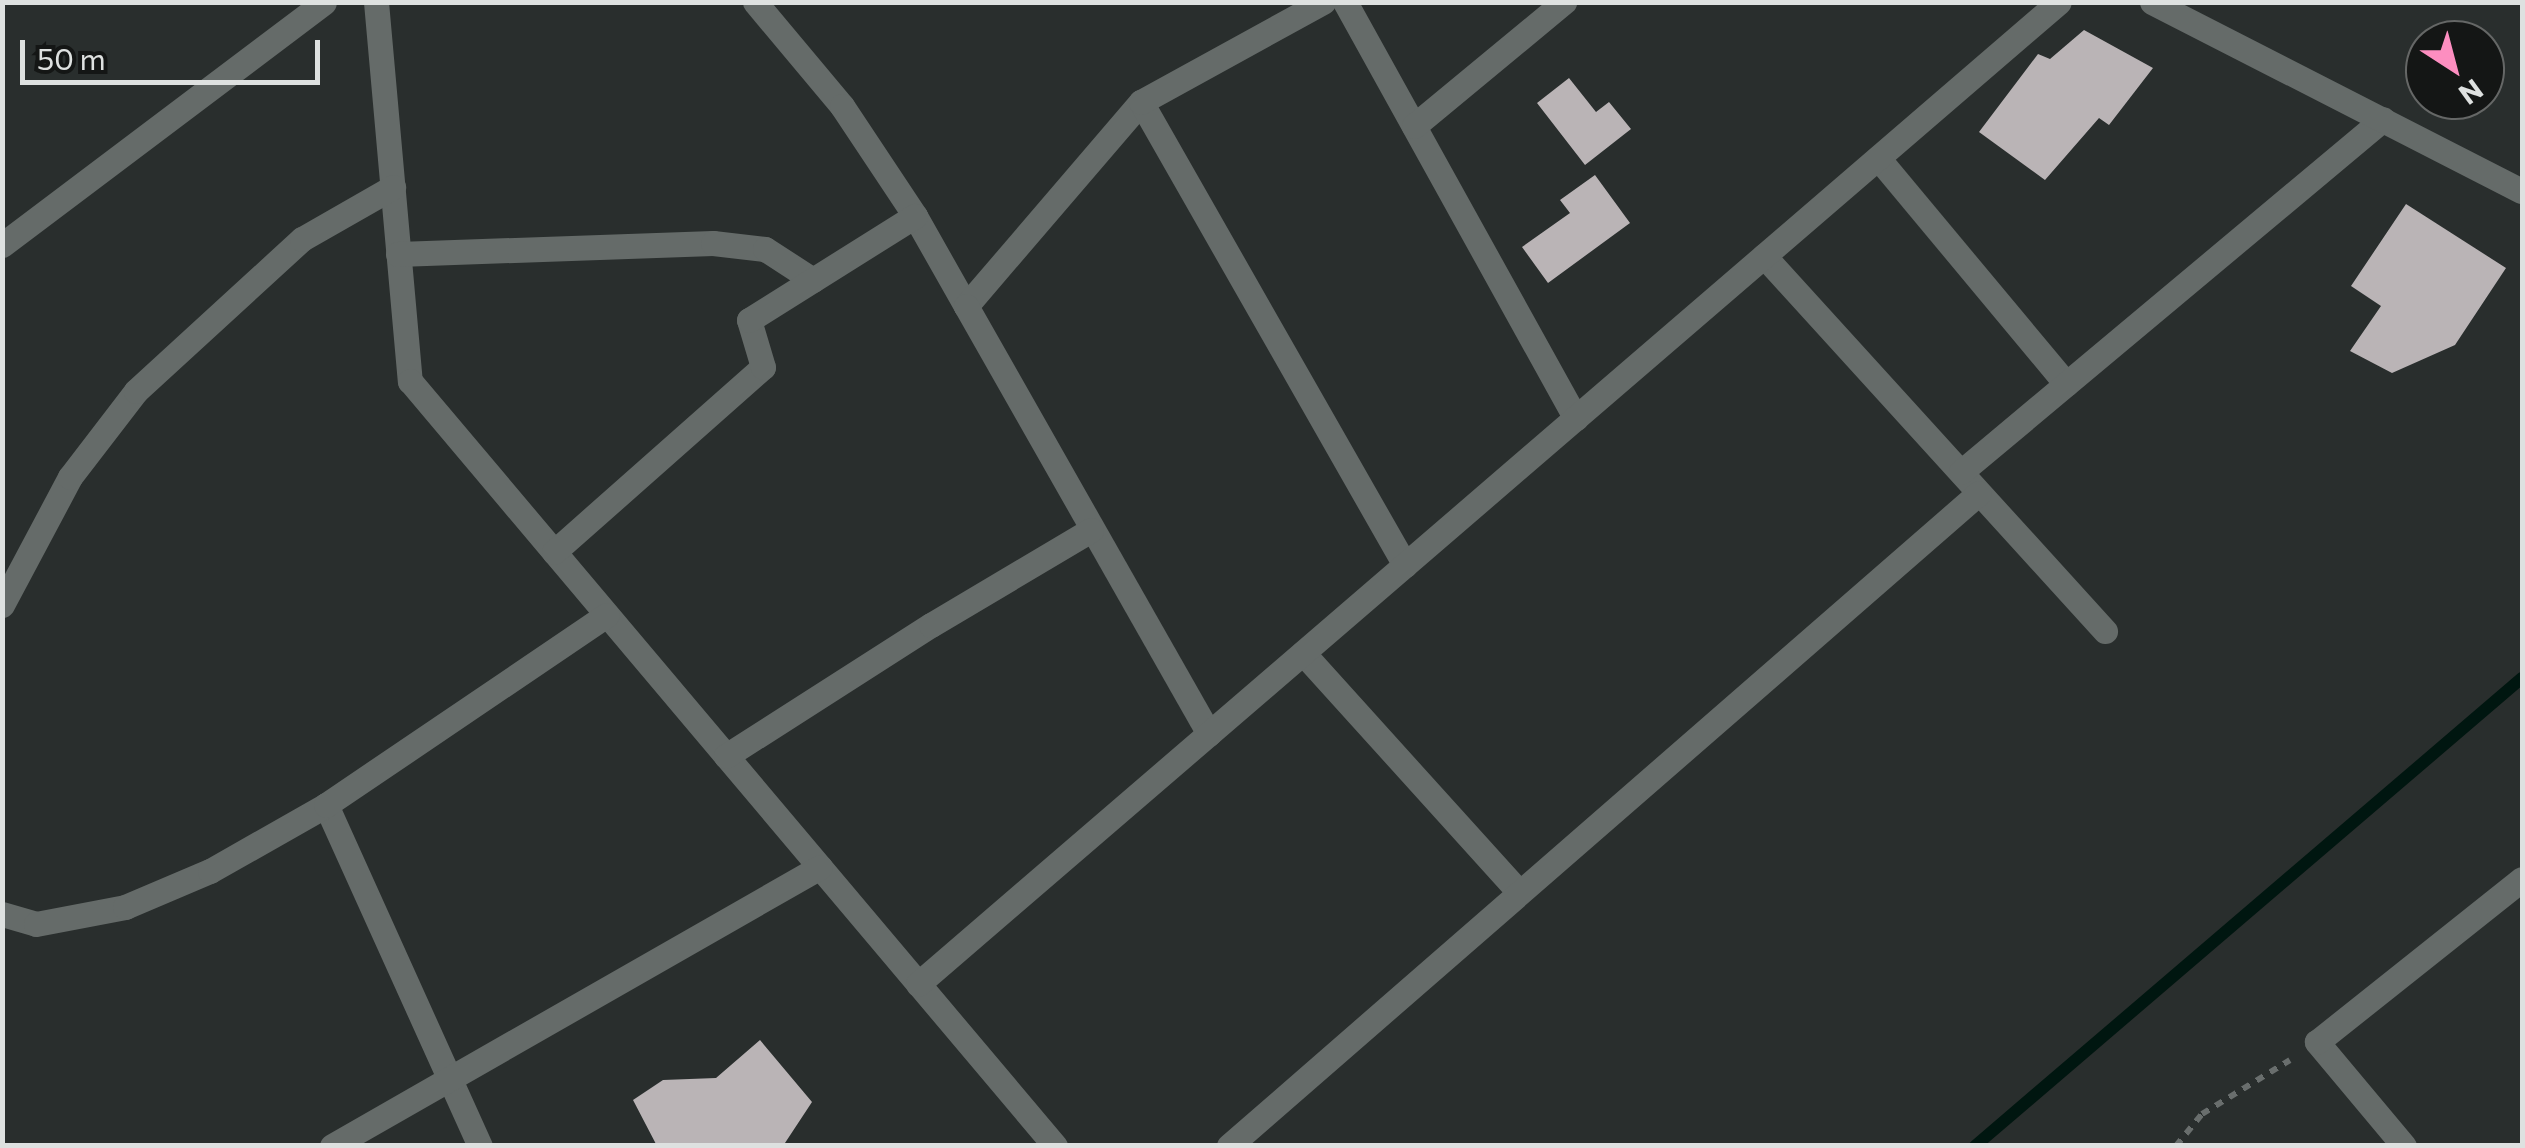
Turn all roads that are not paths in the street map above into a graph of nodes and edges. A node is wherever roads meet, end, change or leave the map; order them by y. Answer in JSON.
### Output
{"nodes":[{"id":1,"x":324,"y":2,"type":"edge"},
{"id":2,"x":376,"y":2,"type":"edge"},
{"id":3,"x":1323,"y":2,"type":"edge"},
{"id":4,"x":1345,"y":2,"type":"edge"},
{"id":5,"x":1564,"y":2,"type":"edge"},
{"id":6,"x":2059,"y":2,"type":"edge"},
{"id":7,"x":2152,"y":2,"type":"edge"},
{"id":8,"x":758,"y":3,"type":"edge"},
{"id":9,"x":1141,"y":102,"type":"junction"},
{"id":10,"x":2382,"y":119,"type":"junction"},
{"id":11,"x":1414,"y":126,"type":"junction"},
{"id":12,"x":1878,"y":158,"type":"junction"},
{"id":13,"x":393,"y":188,"type":"junction"},
{"id":14,"x":2522,"y":191,"type":"edge"},
{"id":15,"x":915,"y":216,"type":"junction"},
{"id":16,"x":2,"y":244,"type":"edge"},
{"id":17,"x":398,"y":254,"type":"junction"},
{"id":18,"x":1764,"y":256,"type":"junction"},
{"id":19,"x":813,"y":280,"type":"junction"},
{"id":20,"x":966,"y":306,"type":"junction"},
{"id":21,"x":2066,"y":384,"type":"junction"},
{"id":22,"x":1576,"y":418,"type":"junction"},
{"id":23,"x":1961,"y":472,"type":"junction"},
{"id":24,"x":1979,"y":493,"type":"junction"},
{"id":25,"x":1091,"y":530,"type":"junction"},
{"id":26,"x":554,"y":552,"type":"junction"},
{"id":27,"x":1405,"y":565,"type":"junction"},
{"id":28,"x":2,"y":605,"type":"edge"},
{"id":29,"x":608,"y":615,"type":"junction"},
{"id":30,"x":2105,"y":631,"type":"dead end"},
{"id":31,"x":1303,"y":653,"type":"junction"},
{"id":32,"x":1210,"y":734,"type":"junction"},
{"id":33,"x":726,"y":756,"type":"junction"},
{"id":34,"x":326,"y":805,"type":"junction"},
{"id":35,"x":820,"y":867,"type":"junction"},
{"id":36,"x":2522,"y":879,"type":"edge"},
{"id":37,"x":1519,"y":892,"type":"junction"},
{"id":38,"x":2,"y":914,"type":"edge"},
{"id":39,"x":918,"y":984,"type":"junction"},
{"id":40,"x":450,"y":1078,"type":"junction"},
{"id":41,"x":332,"y":1146,"type":"edge"},
{"id":42,"x":480,"y":1146,"type":"edge"},
{"id":43,"x":1054,"y":1146,"type":"edge"},
{"id":44,"x":1229,"y":1146,"type":"edge"},
{"id":45,"x":2404,"y":1146,"type":"edge"}],
"edges":[{"from":1,"to":16,"type":"street"},
{"from":2,"to":13,"type":"street"},
{"from":3,"to":9,"type":"street"},
{"from":4,"to":11,"type":"street"},
{"from":5,"to":11,"type":"street"},
{"from":6,"to":12,"type":"street"},
{"from":7,"to":10,"type":"street"},
{"from":8,"to":15,"type":"street"},
{"from":9,"to":20,"type":"street"},
{"from":9,"to":27,"type":"street"},
{"from":10,"to":14,"type":"street"},
{"from":10,"to":21,"type":"street"},
{"from":11,"to":22,"type":"street"},
{"from":12,"to":18,"type":"street"},
{"from":12,"to":21,"type":"street"},
{"from":13,"to":17,"type":"street"},
{"from":13,"to":28,"type":"street"},
{"from":15,"to":19,"type":"street"},
{"from":15,"to":20,"type":"street"},
{"from":17,"to":19,"type":"street"},
{"from":17,"to":26,"type":"street"},
{"from":18,"to":22,"type":"street"},
{"from":18,"to":23,"type":"street"},
{"from":19,"to":26,"type":"street"},
{"from":20,"to":25,"type":"street"},
{"from":21,"to":23,"type":"street"},
{"from":22,"to":27,"type":"street"},
{"from":23,"to":24,"type":"street"},
{"from":24,"to":30,"type":"street"},
{"from":24,"to":37,"type":"street"},
{"from":25,"to":32,"type":"street"},
{"from":25,"to":33,"type":"street"},
{"from":26,"to":29,"type":"street"},
{"from":27,"to":31,"type":"street"},
{"from":29,"to":33,"type":"street"},
{"from":29,"to":34,"type":"street"},
{"from":31,"to":32,"type":"street"},
{"from":31,"to":37,"type":"street"},
{"from":32,"to":39,"type":"street"},
{"from":33,"to":35,"type":"street"},
{"from":34,"to":38,"type":"street"},
{"from":34,"to":40,"type":"street"},
{"from":35,"to":39,"type":"street"},
{"from":35,"to":40,"type":"street"},
{"from":36,"to":45,"type":"street"},
{"from":37,"to":44,"type":"street"},
{"from":39,"to":43,"type":"street"},
{"from":40,"to":41,"type":"street"},
{"from":40,"to":42,"type":"street"}]}
